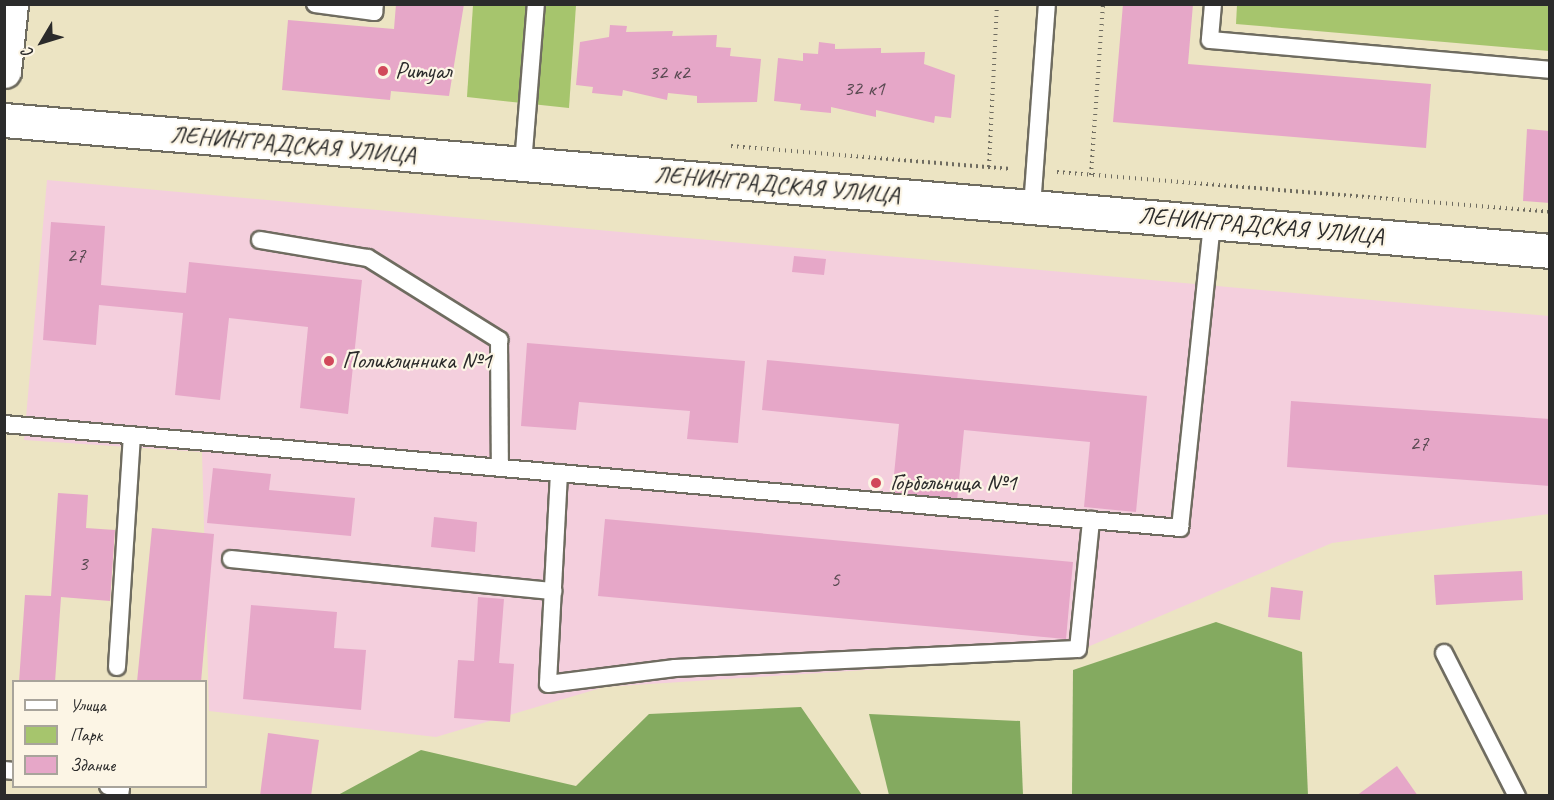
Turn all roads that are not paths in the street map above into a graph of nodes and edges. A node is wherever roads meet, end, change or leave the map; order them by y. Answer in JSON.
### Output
{"nodes":[{"id":1,"x":11,"y":4,"type":"edge"},
{"id":2,"x":315,"y":4,"type":"edge"},
{"id":3,"x":375,"y":4,"type":"edge"},
{"id":4,"x":536,"y":4,"type":"edge"},
{"id":5,"x":1047,"y":4,"type":"edge"},
{"id":6,"x":1213,"y":4,"type":"edge"},
{"id":7,"x":1550,"y":70,"type":"edge"},
{"id":8,"x":4,"y":72,"type":"edge"},
{"id":9,"x":4,"y":120,"type":"edge"},
{"id":10,"x":523,"y":164,"type":"junction"},
{"id":11,"x":1032,"y":207,"type":"junction"},
{"id":12,"x":1212,"y":222,"type":"junction"},
{"id":13,"x":260,"y":240,"type":"dead end"},
{"id":14,"x":1550,"y":251,"type":"edge"},
{"id":15,"x":4,"y":424,"type":"edge"},
{"id":16,"x":132,"y":435,"type":"junction"},
{"id":17,"x":500,"y":468,"type":"junction"},
{"id":18,"x":559,"y":473,"type":"junction"},
{"id":19,"x":1091,"y":520,"type":"junction"},
{"id":20,"x":231,"y":559,"type":"dead end"},
{"id":21,"x":553,"y":591,"type":"junction"},
{"id":22,"x":1444,"y":652,"type":"dead end"},
{"id":23,"x":117,"y":667,"type":"dead end"},
{"id":24,"x":1517,"y":795,"type":"edge"}],
"edges":[{"from":1,"to":8,"type":"street"},
{"from":2,"to":3,"type":"lane"},
{"from":4,"to":10,"type":"lane"},
{"from":5,"to":11,"type":"lane"},
{"from":6,"to":7,"type":"lane"},
{"from":9,"to":10,"type":"street","name":"ЛЕНИНГРАДСКАЯ УЛИЦА"},
{"from":10,"to":11,"type":"street","name":"ЛЕНИНГРАДСКАЯ УЛИЦА"},
{"from":11,"to":12,"type":"street","name":"ЛЕНИНГРАДСКАЯ УЛИЦА"},
{"from":12,"to":14,"type":"street","name":"ЛЕНИНГРАДСКАЯ УЛИЦА"},
{"from":12,"to":19,"type":"lane"},
{"from":13,"to":17,"type":"lane"},
{"from":15,"to":16,"type":"lane"},
{"from":16,"to":17,"type":"lane"},
{"from":16,"to":23,"type":"lane"},
{"from":17,"to":18,"type":"lane"},
{"from":18,"to":19,"type":"lane"},
{"from":18,"to":21,"type":"lane"},
{"from":19,"to":21,"type":"lane"},
{"from":20,"to":21,"type":"lane"},
{"from":22,"to":24,"type":"lane"}]}
